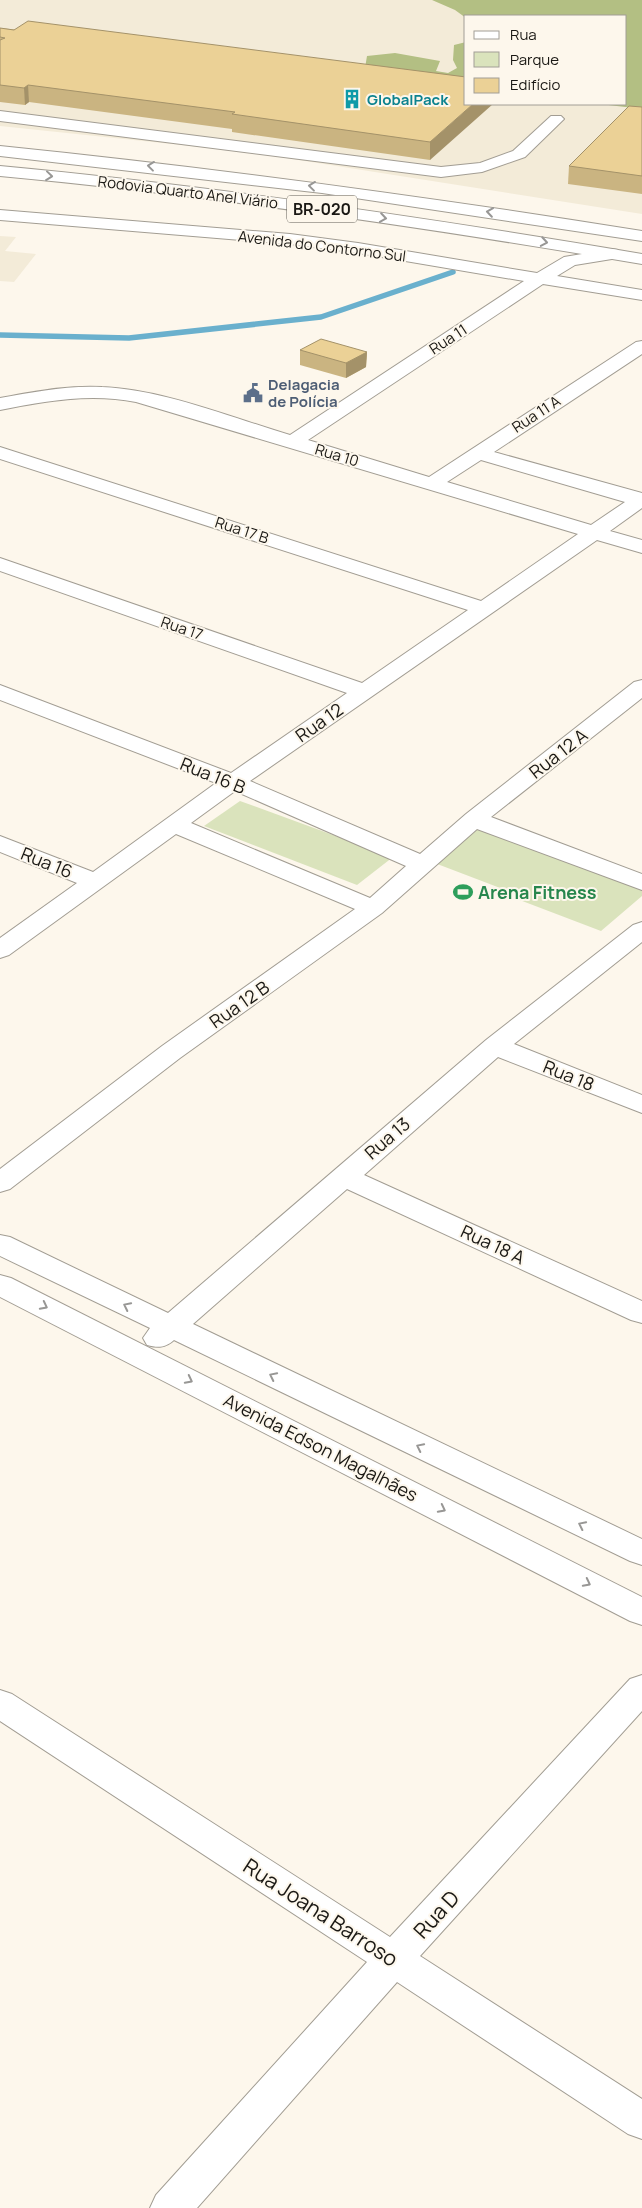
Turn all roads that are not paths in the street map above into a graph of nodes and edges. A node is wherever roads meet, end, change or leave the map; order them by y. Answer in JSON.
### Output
{"nodes":[{"id":1,"x":0,"y":116,"type":"edge"},
{"id":2,"x":556,"y":119,"type":"dead end"},
{"id":3,"x":0,"y":151,"type":"edge"},
{"id":4,"x":0,"y":171,"type":"edge"},
{"id":5,"x":0,"y":215,"type":"edge"},
{"id":6,"x":642,"y":236,"type":"edge"},
{"id":7,"x":612,"y":254,"type":"junction"},
{"id":8,"x":642,"y":259,"type":"edge"},
{"id":9,"x":540,"y":278,"type":"junction"},
{"id":10,"x":642,"y":295,"type":"edge"},
{"id":11,"x":642,"y":346,"type":"edge"},
{"id":12,"x":0,"y":404,"type":"edge"},
{"id":13,"x":292,"y":442,"type":"junction"},
{"id":14,"x":0,"y":453,"type":"edge"},
{"id":15,"x":478,"y":453,"type":"junction"},
{"id":16,"x":432,"y":484,"type":"junction"},
{"id":17,"x":641,"y":499,"type":"edge"},
{"id":18,"x":594,"y":532,"type":"junction"},
{"id":19,"x":642,"y":547,"type":"edge"},
{"id":20,"x":0,"y":564,"type":"edge"},
{"id":21,"x":483,"y":608,"type":"junction"},
{"id":22,"x":642,"y":687,"type":"edge"},
{"id":23,"x":364,"y":691,"type":"junction"},
{"id":24,"x":0,"y":692,"type":"edge"},
{"id":25,"x":233,"y":782,"type":"junction"},
{"id":26,"x":474,"y":820,"type":"junction"},
{"id":27,"x":175,"y":824,"type":"junction"},
{"id":28,"x":0,"y":844,"type":"edge"},
{"id":29,"x":423,"y":864,"type":"junction"},
{"id":30,"x":94,"y":881,"type":"junction"},
{"id":31,"x":642,"y":883,"type":"edge"},
{"id":32,"x":373,"y":908,"type":"junction"},
{"id":33,"x":642,"y":930,"type":"edge"},
{"id":34,"x":0,"y":950,"type":"edge"},
{"id":35,"x":495,"y":1046,"type":"junction"},
{"id":36,"x":642,"y":1105,"type":"edge"},
{"id":37,"x":343,"y":1176,"type":"junction"},
{"id":38,"x":0,"y":1183,"type":"edge"},
{"id":39,"x":0,"y":1244,"type":"edge"},
{"id":40,"x":0,"y":1284,"type":"edge"},
{"id":41,"x":642,"y":1313,"type":"edge"},
{"id":42,"x":171,"y":1327,"type":"junction"},
{"id":43,"x":138,"y":1354,"type":"junction"},
{"id":44,"x":642,"y":1553,"type":"edge"},
{"id":45,"x":642,"y":1612,"type":"edge"},
{"id":46,"x":642,"y":1688,"type":"edge"},
{"id":47,"x":0,"y":1703,"type":"edge"},
{"id":48,"x":394,"y":1960,"type":"junction"},
{"id":49,"x":642,"y":2121,"type":"edge"},
{"id":50,"x":171,"y":2208,"type":"edge"}],
"edges":[{"from":1,"to":2,"type":"main road"},
{"from":6,"to":3,"type":"main road","name":"Rodovia Quarto Anel Viário","number":"BR-020","one_way":true},
{"from":4,"to":7,"type":"main road","name":"Rodovia Quarto Anel Viário","number":"BR-020","one_way":true},
{"from":5,"to":9,"type":"main road","name":"Avenida do Contorno Sul"},
{"from":7,"to":8,"type":"main road","name":"Rodovia Quarto Anel Viário","number":"BR-020"},
{"from":7,"to":9,"type":"main road","name":"Rua 11"},
{"from":9,"to":10,"type":"main road","name":"Avenida do Contorno Sul"},
{"from":9,"to":13,"type":"main road","name":"Rua 11"},
{"from":11,"to":15,"type":"main road","name":"Rua 11 A"},
{"from":12,"to":13,"type":"main road","name":"Rua 10"},
{"from":13,"to":16,"type":"main road","name":"Rua 10"},
{"from":14,"to":21,"type":"main road","name":"Rua 17 B"},
{"from":15,"to":16,"type":"main road","name":"Rua 11 A"},
{"from":15,"to":17,"type":"main road"},
{"from":16,"to":18,"type":"main road","name":"Rua 10"},
{"from":17,"to":18,"type":"main road","name":"Rua 12"},
{"from":18,"to":19,"type":"main road","name":"Rua 10"},
{"from":18,"to":21,"type":"main road","name":"Rua 12"},
{"from":20,"to":23,"type":"main road","name":"Rua 17"},
{"from":21,"to":23,"type":"main road","name":"Rua 12"},
{"from":22,"to":26,"type":"main road","name":"Rua 12 A"},
{"from":23,"to":25,"type":"main road","name":"Rua 12"},
{"from":24,"to":25,"type":"main road","name":"Rua 16 B"},
{"from":25,"to":27,"type":"main road","name":"Rua 12"},
{"from":25,"to":29,"type":"main road","name":"Rua 16 B"},
{"from":26,"to":29,"type":"main road","name":"Rua 12 B"},
{"from":26,"to":31,"type":"main road"},
{"from":27,"to":30,"type":"main road","name":"Rua 12"},
{"from":27,"to":32,"type":"main road"},
{"from":28,"to":30,"type":"main road","name":"Rua 16"},
{"from":29,"to":32,"type":"main road","name":"Rua 12 B"},
{"from":30,"to":34,"type":"main road","name":"Rua 12"},
{"from":32,"to":38,"type":"main road","name":"Rua 12 B"},
{"from":33,"to":35,"type":"main road","name":"Rua 13"},
{"from":35,"to":36,"type":"main road","name":"Rua 18"},
{"from":35,"to":37,"type":"main road","name":"Rua 13"},
{"from":37,"to":41,"type":"main road","name":"Rua 18 A"},
{"from":37,"to":42,"type":"main road","name":"Rua 13"},
{"from":42,"to":39,"type":"main road","one_way":true},
{"from":40,"to":43,"type":"main road","name":"Avenida Edson Magalhães","one_way":true},
{"from":42,"to":43,"type":"main road","name":"Rua 13"},
{"from":44,"to":42,"type":"main road","one_way":true},
{"from":43,"to":45,"type":"main road","name":"Avenida Edson Magalhães","one_way":true},
{"from":46,"to":48,"type":"main road","name":"Rua D"},
{"from":47,"to":48,"type":"main road","name":"Rua Joana Barroso"},
{"from":48,"to":49,"type":"main road","name":"Rua Joana Barroso"},
{"from":48,"to":50,"type":"main road","name":"Rua D"}]}
